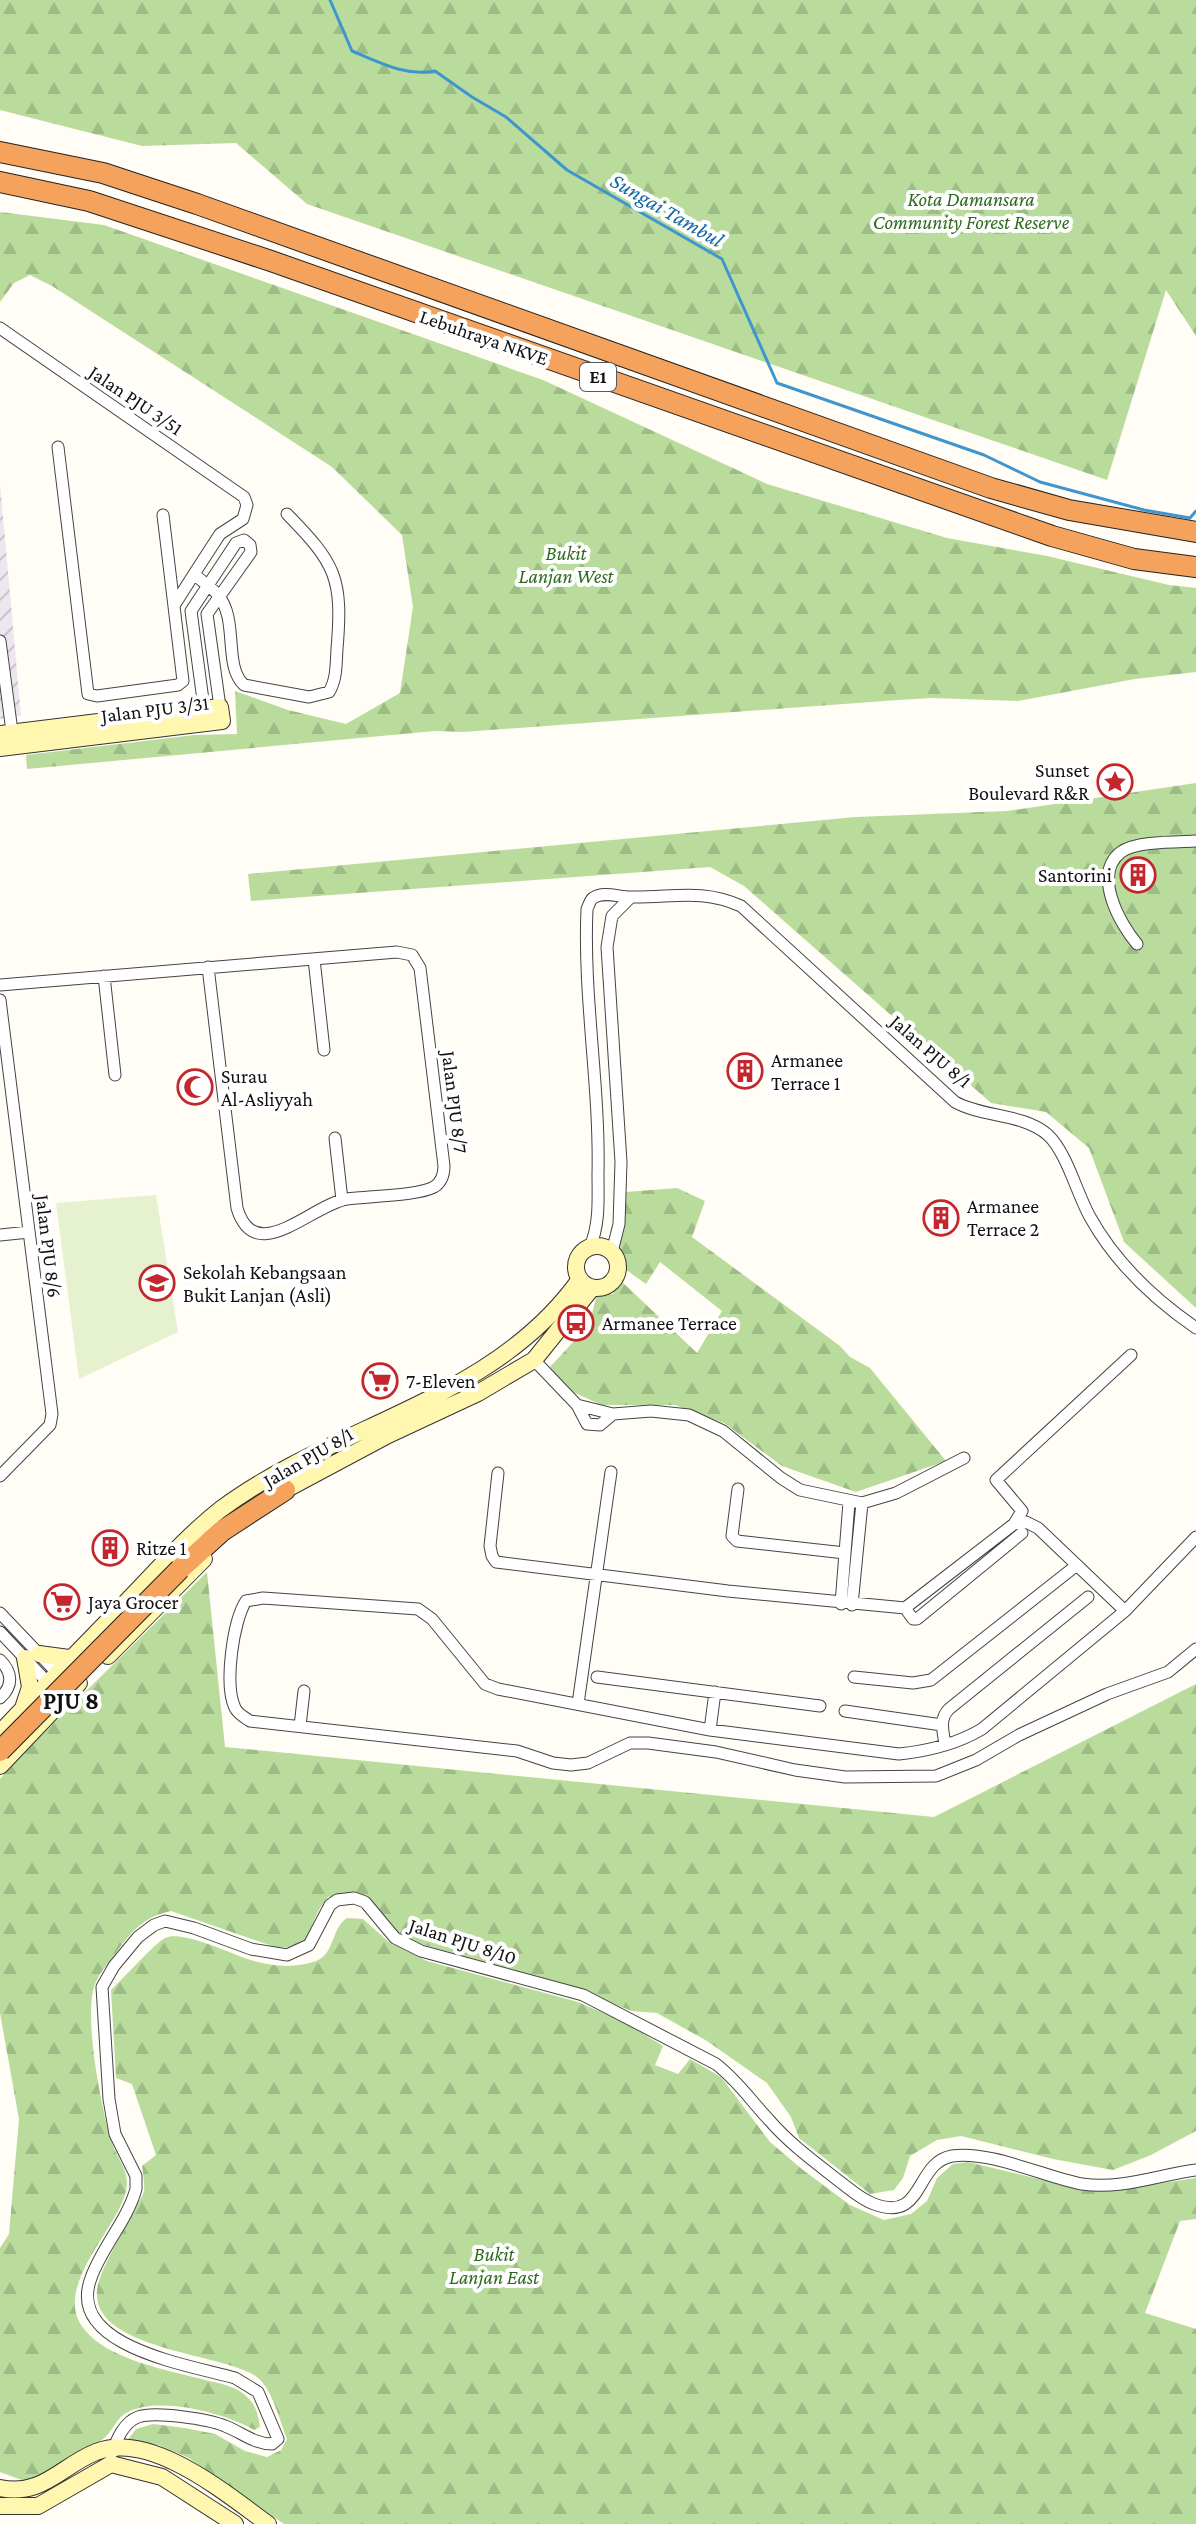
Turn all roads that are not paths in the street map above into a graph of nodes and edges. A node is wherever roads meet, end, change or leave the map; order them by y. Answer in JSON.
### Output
{"nodes":[{"id":1,"x":0,"y":152,"type":"edge"},
{"id":2,"x":0,"y":182,"type":"edge"},
{"id":3,"x":0,"y":328,"type":"edge"},
{"id":4,"x":58,"y":447,"type":"dead end"},
{"id":5,"x":287,"y":514,"type":"dead end"},
{"id":6,"x":163,"y":515,"type":"dead end"},
{"id":7,"x":1196,"y":532,"type":"edge"},
{"id":8,"x":1196,"y":567,"type":"edge"},
{"id":9,"x":194,"y":574,"type":"junction"},
{"id":10,"x":207,"y":585,"type":"junction"},
{"id":11,"x":219,"y":595,"type":"junction"},
{"id":12,"x":174,"y":605,"type":"junction"},
{"id":13,"x":0,"y":641,"type":"edge"},
{"id":14,"x":210,"y":713,"type":"junction"},
{"id":15,"x":6,"y":740,"type":"edge"},
{"id":16,"x":1196,"y":841,"type":"edge"},
{"id":17,"x":631,"y":897,"type":"junction"},
{"id":18,"x":1137,"y":944,"type":"dead end"},
{"id":19,"x":607,"y":947,"type":"junction"},
{"id":20,"x":587,"y":949,"type":"junction"},
{"id":21,"x":314,"y":959,"type":"junction"},
{"id":22,"x":208,"y":967,"type":"junction"},
{"id":23,"x":104,"y":976,"type":"junction"},
{"id":24,"x":0,"y":985,"type":"edge"},
{"id":25,"x":0,"y":1000,"type":"edge"},
{"id":26,"x":324,"y":1050,"type":"dead end"},
{"id":27,"x":115,"y":1075,"type":"dead end"},
{"id":28,"x":335,"y":1138,"type":"dead end"},
{"id":29,"x":342,"y":1200,"type":"junction"},
{"id":30,"x":29,"y":1232,"type":"junction"},
{"id":31,"x":0,"y":1235,"type":"edge"},
{"id":32,"x":590,"y":1247,"type":"junction"},
{"id":33,"x":612,"y":1252,"type":"junction"},
{"id":34,"x":586,"y":1284,"type":"junction"},
{"id":35,"x":1196,"y":1328,"type":"edge"},
{"id":36,"x":1131,"y":1355,"type":"dead end"},
{"id":37,"x":534,"y":1360,"type":"junction"},
{"id":38,"x":384,"y":1428,"type":"junction"},
{"id":39,"x":964,"y":1458,"type":"dead end"},
{"id":40,"x":611,"y":1472,"type":"dead end"},
{"id":41,"x":498,"y":1473,"type":"dead end"},
{"id":42,"x":0,"y":1476,"type":"edge"},
{"id":43,"x":738,"y":1489,"type":"dead end"},
{"id":44,"x":285,"y":1490,"type":"junction"},
{"id":45,"x":856,"y":1502,"type":"junction"},
{"id":46,"x":1018,"y":1528,"type":"junction"},
{"id":47,"x":1196,"y":1537,"type":"edge"},
{"id":48,"x":845,"y":1553,"type":"junction"},
{"id":49,"x":1077,"y":1565,"type":"junction"},
{"id":50,"x":596,"y":1576,"type":"junction"},
{"id":51,"x":1088,"y":1597,"type":"dead end"},
{"id":52,"x":847,"y":1604,"type":"junction"},
{"id":53,"x":1125,"y":1611,"type":"junction"},
{"id":54,"x":0,"y":1613,"type":"edge"},
{"id":55,"x":0,"y":1632,"type":"edge"},
{"id":56,"x":1196,"y":1649,"type":"edge"},
{"id":57,"x":32,"y":1656,"type":"junction"},
{"id":58,"x":69,"y":1658,"type":"junction"},
{"id":59,"x":0,"y":1660,"type":"edge"},
{"id":60,"x":52,"y":1677,"type":"junction"},
{"id":61,"x":597,"y":1677,"type":"dead end"},
{"id":62,"x":854,"y":1677,"type":"dead end"},
{"id":63,"x":304,"y":1691,"type":"dead end"},
{"id":64,"x":715,"y":1692,"type":"junction"},
{"id":65,"x":68,"y":1695,"type":"junction"},
{"id":66,"x":0,"y":1698,"type":"edge"},
{"id":67,"x":578,"y":1704,"type":"junction"},
{"id":68,"x":820,"y":1706,"type":"dead end"},
{"id":69,"x":22,"y":1710,"type":"junction"},
{"id":70,"x":845,"y":1711,"type":"dead end"},
{"id":71,"x":942,"y":1725,"type":"junction"},
{"id":72,"x":300,"y":1726,"type":"junction"},
{"id":73,"x":710,"y":1730,"type":"junction"},
{"id":74,"x":0,"y":1733,"type":"edge"},
{"id":75,"x":945,"y":1744,"type":"junction"},
{"id":76,"x":0,"y":1751,"type":"edge"},
{"id":77,"x":0,"y":1766,"type":"edge"},
{"id":78,"x":1196,"y":2170,"type":"edge"},
{"id":79,"x":112,"y":2456,"type":"junction"},
{"id":80,"x":0,"y":2488,"type":"edge"},
{"id":81,"x":0,"y":2506,"type":"edge"},
{"id":82,"x":235,"y":2524,"type":"edge"},
{"id":83,"x":268,"y":2524,"type":"edge"}],
"edges":[{"from":1,"to":7,"type":"highway","name":"Lebuhraya NKVE","number":"E1"},
{"from":2,"to":8,"type":"highway","name":"Lebuhraya NKVE","number":"E1"},
{"from":3,"to":9,"type":"street","name":"Jalan PJU 3/51"},
{"from":4,"to":12,"type":"street"},
{"from":5,"to":11,"type":"street"},
{"from":6,"to":12,"type":"street"},
{"from":9,"to":10,"type":"street"},
{"from":9,"to":12,"type":"street"},
{"from":10,"to":11,"type":"street"},
{"from":10,"to":11,"type":"street"},
{"from":10,"to":14,"type":"street"},
{"from":11,"to":14,"type":"street"},
{"from":13,"to":15,"type":"street"},
{"from":14,"to":15,"type":"main road","name":"Jalan PJU 3/31"},
{"from":16,"to":18,"type":"street"},
{"from":17,"to":19,"type":"street"},
{"from":17,"to":20,"type":"street","name":"Jalan PJU 8/1"},
{"from":17,"to":35,"type":"street","name":"Jalan PJU 8/1"},
{"from":19,"to":20,"type":"street"},
{"from":19,"to":33,"type":"street"},
{"from":20,"to":32,"type":"street","name":"Jalan PJU 8/1"},
{"from":21,"to":22,"type":"street","name":"Jalan PJU 8/7"},
{"from":21,"to":26,"type":"street"},
{"from":21,"to":29,"type":"street","name":"Jalan PJU 8/7"},
{"from":22,"to":23,"type":"street","name":"Jalan PJU 8/7"},
{"from":22,"to":29,"type":"street","name":"Jalan PJU 8/7"},
{"from":23,"to":24,"type":"street","name":"Jalan PJU 8/7"},
{"from":23,"to":27,"type":"street"},
{"from":25,"to":30,"type":"street","name":"Jalan PJU 8/6"},
{"from":28,"to":29,"type":"street"},
{"from":30,"to":31,"type":"street"},
{"from":30,"to":42,"type":"street","name":"Jalan PJU 8/6"},
{"from":32,"to":33,"type":"main road"},
{"from":32,"to":34,"type":"main road"},
{"from":33,"to":34,"type":"main road"},
{"from":34,"to":37,"type":"main road","name":"Jalan PJU 8/1"},
{"from":34,"to":38,"type":"main road","name":"Jalan PJU 8/1"},
{"from":36,"to":46,"type":"street"},
{"from":37,"to":38,"type":"main road","name":"Jalan PJU 8/1"},
{"from":37,"to":45,"type":"street"},
{"from":38,"to":44,"type":"main road","name":"Jalan PJU 8/1"},
{"from":38,"to":58,"type":"main road","name":"Jalan PJU 8/1"},
{"from":39,"to":45,"type":"street"},
{"from":40,"to":50,"type":"street"},
{"from":41,"to":50,"type":"street"},
{"from":43,"to":48,"type":"street"},
{"from":44,"to":65,"type":"main road","name":"Jalan PJU 8/1"},
{"from":44,"to":76,"type":"highway","bridge":true},
{"from":45,"to":48,"type":"street"},
{"from":45,"to":52,"type":"street"},
{"from":46,"to":49,"type":"street"},
{"from":46,"to":52,"type":"street"},
{"from":47,"to":53,"type":"street"},
{"from":48,"to":52,"type":"street"},
{"from":49,"to":53,"type":"street"},
{"from":49,"to":62,"type":"street"},
{"from":50,"to":52,"type":"street"},
{"from":50,"to":67,"type":"street"},
{"from":51,"to":71,"type":"street"},
{"from":53,"to":75,"type":"street"},
{"from":54,"to":57,"type":"street"},
{"from":55,"to":57,"type":"street"},
{"from":56,"to":72,"type":"street"},
{"from":57,"to":58,"type":"main road"},
{"from":57,"to":60,"type":"street"},
{"from":57,"to":69,"type":"main road"},
{"from":58,"to":60,"type":"main road","name":"Jalan PJU 8/1"},
{"from":59,"to":66,"type":"street"},
{"from":60,"to":65,"type":"street"},
{"from":60,"to":69,"type":"main road","name":"Jalan PJU 8/1"},
{"from":61,"to":64,"type":"street"},
{"from":63,"to":72,"type":"street"},
{"from":64,"to":68,"type":"street"},
{"from":64,"to":73,"type":"street"},
{"from":65,"to":77,"type":"main road","name":"Jalan PJU 8/1"},
{"from":67,"to":72,"type":"street"},
{"from":67,"to":73,"type":"street"},
{"from":69,"to":74,"type":"main road","name":"Jalan PJU 8/1"},
{"from":70,"to":71,"type":"street"},
{"from":71,"to":75,"type":"street"},
{"from":73,"to":75,"type":"street"},
{"from":78,"to":79,"type":"street","name":"Jalan PJU 8/10"},
{"from":79,"to":80,"type":"main road"},
{"from":79,"to":81,"type":"main road"},
{"from":79,"to":82,"type":"main road"},
{"from":79,"to":83,"type":"main road"}]}
